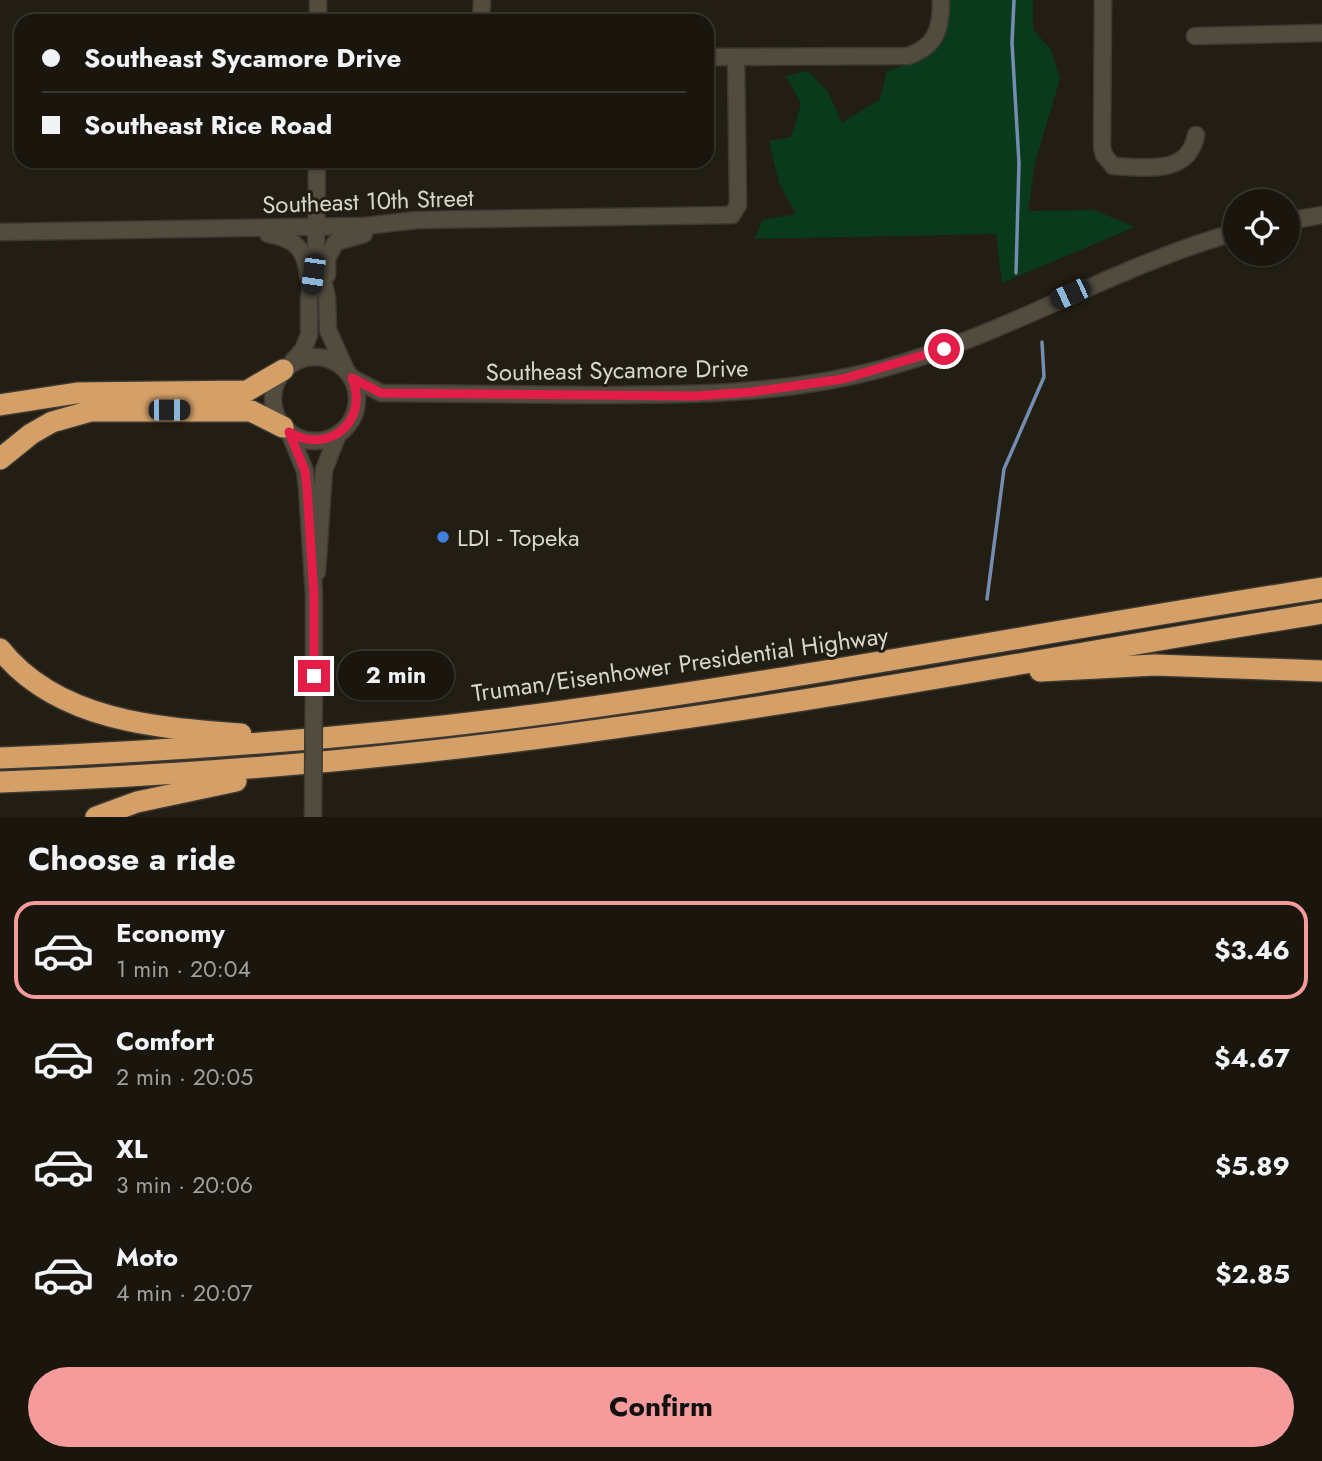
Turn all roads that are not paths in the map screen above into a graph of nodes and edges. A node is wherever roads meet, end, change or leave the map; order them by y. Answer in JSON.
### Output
{"nodes":[{"id":1,"x":942,"y":0,"type":"edge"},
{"id":2,"x":1103,"y":0,"type":"edge"},
{"id":3,"x":1322,"y":33,"type":"edge"},
{"id":4,"x":1195,"y":36,"type":"dead end"},
{"id":5,"x":714,"y":57,"type":"edge"},
{"id":6,"x":736,"y":57,"type":"junction"},
{"id":7,"x":1196,"y":135,"type":"dead end"},
{"id":8,"x":317,"y":168,"type":"edge"},
{"id":9,"x":1322,"y":215,"type":"edge"},
{"id":10,"x":1300,"y":219,"type":"edge"},
{"id":11,"x":392,"y":223,"type":"junction"},
{"id":12,"x":317,"y":227,"type":"junction"},
{"id":13,"x":228,"y":229,"type":"junction"},
{"id":14,"x":0,"y":232,"type":"edge"},
{"id":15,"x":1223,"y":236,"type":"edge"},
{"id":16,"x":316,"y":249,"type":"junction"},
{"id":17,"x":327,"y":298,"type":"junction"},
{"id":18,"x":309,"y":299,"type":"junction"},
{"id":19,"x":286,"y":368,"type":"junction"},
{"id":20,"x":349,"y":374,"type":"junction"},
{"id":21,"x":0,"y":405,"type":"edge"},
{"id":22,"x":286,"y":430,"type":"junction"},
{"id":23,"x":338,"y":434,"type":"junction"},
{"id":24,"x":0,"y":459,"type":"edge"},
{"id":25,"x":1322,"y":588,"type":"edge"},
{"id":26,"x":314,"y":595,"type":"junction"},
{"id":27,"x":1322,"y":613,"type":"edge"},
{"id":28,"x":0,"y":649,"type":"edge"},
{"id":29,"x":1322,"y":671,"type":"edge"},
{"id":30,"x":937,"y":676,"type":"junction"},
{"id":31,"x":366,"y":734,"type":"junction"},
{"id":32,"x":372,"y":757,"type":"junction"},
{"id":33,"x":0,"y":758,"type":"edge"},
{"id":34,"x":0,"y":782,"type":"edge"},
{"id":35,"x":96,"y":817,"type":"edge"},
{"id":36,"x":313,"y":817,"type":"edge"}],
"edges":[{"from":1,"to":6,"type":"street"},
{"from":2,"to":7,"type":"street"},
{"from":3,"to":4,"type":"street"},
{"from":5,"to":6,"type":"street"},
{"from":6,"to":11,"type":"street","name":"Southeast 10th Street"},
{"from":8,"to":12,"type":"street"},
{"from":9,"to":10,"type":"street"},
{"from":11,"to":12,"type":"street","name":"Southeast 10th Street"},
{"from":11,"to":17,"type":"street"},
{"from":12,"to":13,"type":"street","name":"Southeast 10th Street"},
{"from":12,"to":16,"type":"street"},
{"from":13,"to":14,"type":"street","name":"Southeast 10th Street"},
{"from":13,"to":18,"type":"street"},
{"from":15,"to":20,"type":"street","name":"Southeast Sycamore Drive"},
{"from":16,"to":17,"type":"street"},
{"from":16,"to":18,"type":"street"},
{"from":17,"to":20,"type":"street"},
{"from":18,"to":19,"type":"street"},
{"from":19,"to":20,"type":"street"},
{"from":19,"to":21,"type":"highway"},
{"from":19,"to":22,"type":"street"},
{"from":20,"to":23,"type":"street"},
{"from":22,"to":23,"type":"street"},
{"from":22,"to":24,"type":"highway"},
{"from":22,"to":26,"type":"street"},
{"from":23,"to":26,"type":"street"},
{"from":25,"to":31,"type":"highway","name":"Truman/Eisenhower Presidential Highway"},
{"from":26,"to":36,"type":"street","bridge":true},
{"from":27,"to":30,"type":"highway","name":"Truman/Eisenhower Presidential Highway"},
{"from":28,"to":31,"type":"highway"},
{"from":29,"to":30,"type":"highway"},
{"from":30,"to":32,"type":"highway","name":"Truman/Eisenhower Presidential Highway"},
{"from":31,"to":33,"type":"highway","name":"Truman/Eisenhower Presidential Highway"},
{"from":32,"to":34,"type":"highway","name":"Truman/Eisenhower Presidential Highway"},
{"from":32,"to":35,"type":"highway"}]}
